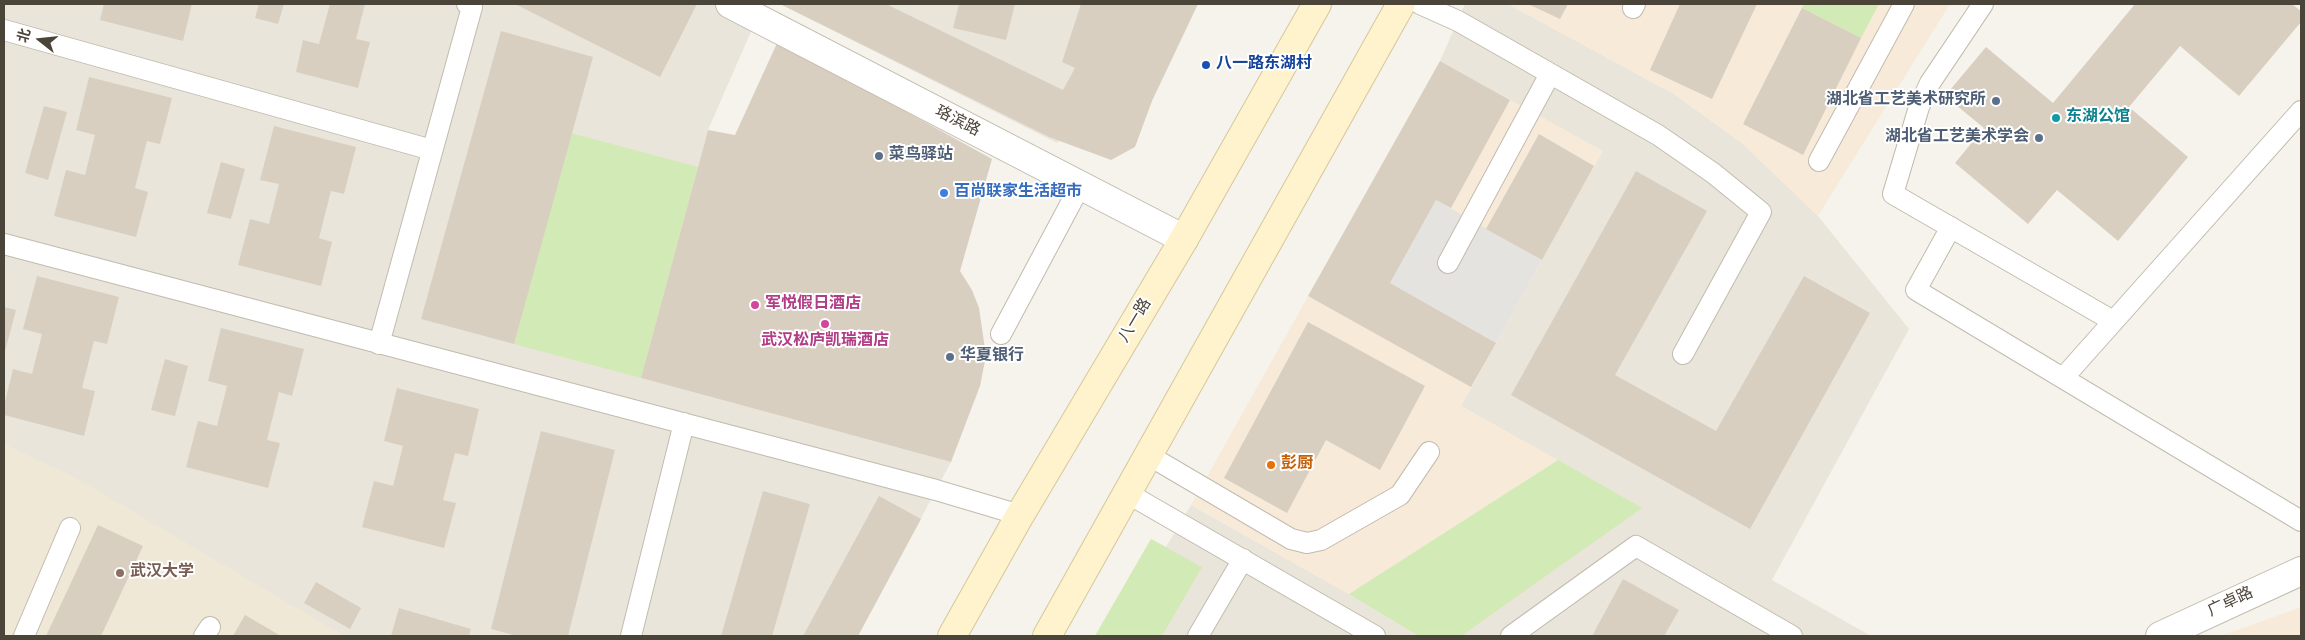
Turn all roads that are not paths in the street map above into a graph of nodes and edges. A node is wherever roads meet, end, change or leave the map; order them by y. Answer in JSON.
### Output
{"nodes":[{"id":1,"x":467,"y":4,"type":"edge"},
{"id":2,"x":730,"y":4,"type":"edge"},
{"id":3,"x":1317,"y":4,"type":"edge"},
{"id":4,"x":1401,"y":4,"type":"edge"},
{"id":5,"x":1420,"y":4,"type":"edge"},
{"id":6,"x":1904,"y":4,"type":"edge"},
{"id":7,"x":1983,"y":4,"type":"edge"},
{"id":8,"x":4,"y":30,"type":"edge"},
{"id":9,"x":1550,"y":74,"type":"junction"},
{"id":10,"x":2301,"y":110,"type":"edge"},
{"id":11,"x":432,"y":150,"type":"junction"},
{"id":12,"x":1819,"y":161,"type":"dead end"},
{"id":13,"x":1080,"y":186,"type":"junction"},
{"id":14,"x":1951,"y":227,"type":"junction"},
{"id":15,"x":1184,"y":239,"type":"junction"},
{"id":16,"x":4,"y":244,"type":"edge"},
{"id":17,"x":1448,"y":263,"type":"dead end"},
{"id":18,"x":2113,"y":321,"type":"junction"},
{"id":19,"x":1001,"y":334,"type":"dead end"},
{"id":20,"x":379,"y":344,"type":"junction"},
{"id":21,"x":1683,"y":354,"type":"dead end"},
{"id":22,"x":2063,"y":378,"type":"junction"},
{"id":23,"x":684,"y":423,"type":"junction"},
{"id":24,"x":1429,"y":452,"type":"dead end"},
{"id":25,"x":1148,"y":455,"type":"junction"},
{"id":26,"x":1127,"y":493,"type":"junction"},
{"id":27,"x":1020,"y":515,"type":"junction"},
{"id":28,"x":2301,"y":521,"type":"edge"},
{"id":29,"x":70,"y":528,"type":"dead end"},
{"id":30,"x":1243,"y":559,"type":"junction"},
{"id":31,"x":2301,"y":571,"type":"edge"},
{"id":32,"x":24,"y":636,"type":"edge"},
{"id":33,"x":631,"y":636,"type":"edge"},
{"id":34,"x":952,"y":636,"type":"edge"},
{"id":35,"x":1047,"y":636,"type":"edge"},
{"id":36,"x":1198,"y":636,"type":"edge"},
{"id":37,"x":1376,"y":636,"type":"edge"},
{"id":38,"x":1511,"y":636,"type":"edge"},
{"id":39,"x":1792,"y":636,"type":"edge"},
{"id":40,"x":2160,"y":636,"type":"edge"}],
"edges":[{"from":1,"to":11,"type":"lane"},
{"from":2,"to":13,"type":"street","name":"珞滨路"},
{"from":3,"to":15,"type":"main road","name":"八一路"},
{"from":4,"to":25,"type":"main road"},
{"from":5,"to":9,"type":"lane"},
{"from":6,"to":12,"type":"lane"},
{"from":7,"to":14,"type":"lane"},
{"from":8,"to":11,"type":"lane"},
{"from":9,"to":17,"type":"lane"},
{"from":9,"to":21,"type":"lane"},
{"from":10,"to":18,"type":"lane"},
{"from":11,"to":20,"type":"lane"},
{"from":13,"to":15,"type":"street","name":"珞滨路"},
{"from":13,"to":19,"type":"lane"},
{"from":14,"to":18,"type":"lane"},
{"from":14,"to":22,"type":"lane"},
{"from":15,"to":27,"type":"main road","name":"八一路"},
{"from":16,"to":20,"type":"lane"},
{"from":18,"to":22,"type":"lane"},
{"from":20,"to":23,"type":"lane"},
{"from":22,"to":28,"type":"lane"},
{"from":23,"to":27,"type":"lane"},
{"from":23,"to":33,"type":"lane"},
{"from":24,"to":25,"type":"lane"},
{"from":25,"to":26,"type":"main road"},
{"from":26,"to":30,"type":"lane"},
{"from":26,"to":35,"type":"main road"},
{"from":27,"to":34,"type":"main road","name":"八一路"},
{"from":29,"to":32,"type":"lane"},
{"from":30,"to":36,"type":"lane"},
{"from":30,"to":37,"type":"lane"},
{"from":31,"to":40,"type":"street","name":"广卓路"},
{"from":38,"to":39,"type":"lane"}]}
